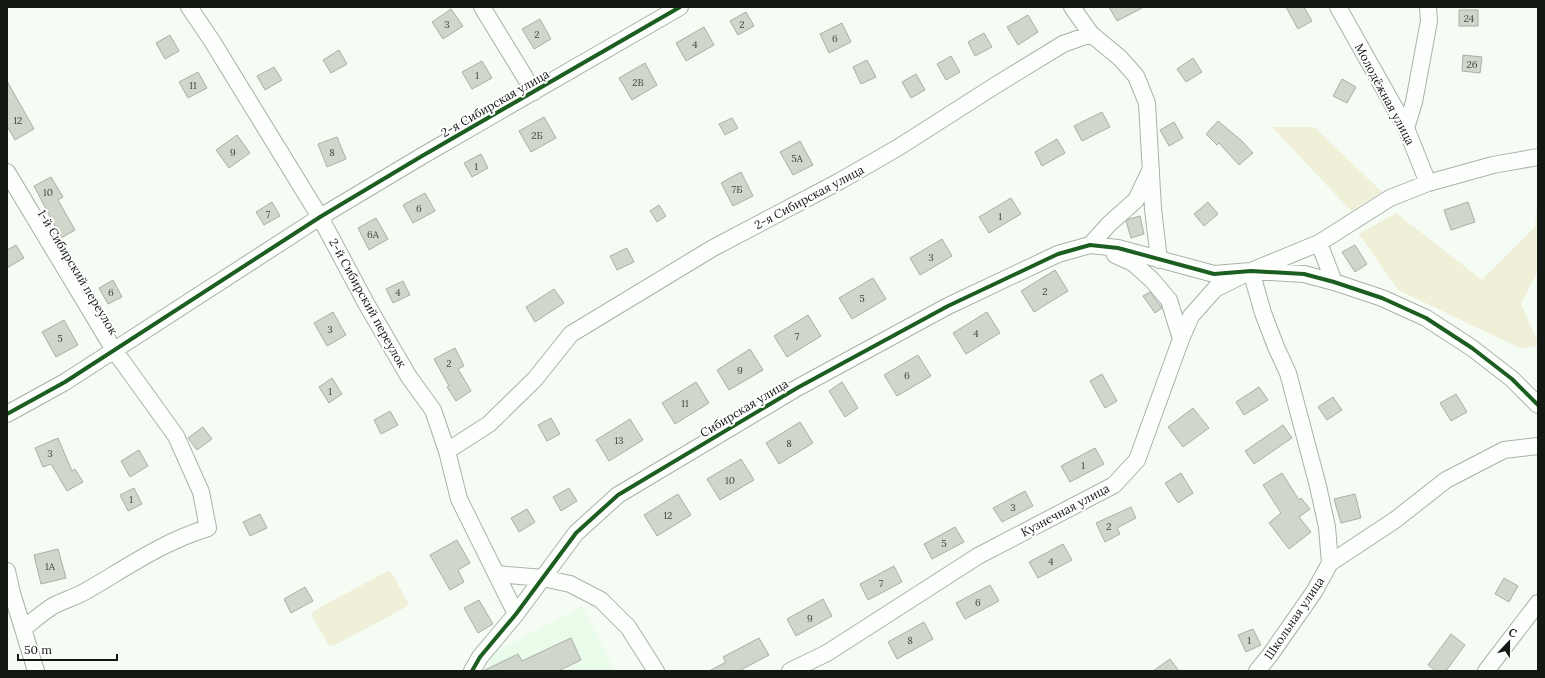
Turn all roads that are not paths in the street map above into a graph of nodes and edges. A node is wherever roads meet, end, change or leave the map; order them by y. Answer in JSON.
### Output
{"nodes":[{"id":1,"x":188,"y":7,"type":"edge"},
{"id":2,"x":482,"y":7,"type":"edge"},
{"id":3,"x":680,"y":7,"type":"edge"},
{"id":4,"x":1072,"y":7,"type":"edge"},
{"id":5,"x":1338,"y":7,"type":"edge"},
{"id":6,"x":1428,"y":7,"type":"edge"},
{"id":7,"x":1091,"y":34,"type":"junction"},
{"id":8,"x":534,"y":92,"type":"junction"},
{"id":9,"x":1406,"y":128,"type":"junction"},
{"id":10,"x":1538,"y":157,"type":"edge"},
{"id":11,"x":1150,"y":171,"type":"junction"},
{"id":12,"x":7,"y":172,"type":"edge"},
{"id":13,"x":1428,"y":182,"type":"junction"},
{"id":14,"x":320,"y":217,"type":"junction"},
{"id":15,"x":1319,"y":243,"type":"junction"},
{"id":16,"x":1090,"y":245,"type":"junction"},
{"id":17,"x":1159,"y":260,"type":"junction"},
{"id":18,"x":1251,"y":271,"type":"junction"},
{"id":19,"x":1334,"y":282,"type":"junction"},
{"id":20,"x":1181,"y":339,"type":"junction"},
{"id":21,"x":114,"y":350,"type":"junction"},
{"id":22,"x":1538,"y":405,"type":"edge"},
{"id":23,"x":7,"y":414,"type":"edge"},
{"id":24,"x":1538,"y":446,"type":"edge"},
{"id":25,"x":447,"y":451,"type":"junction"},
{"id":26,"x":1330,"y":563,"type":"junction"},
{"id":27,"x":7,"y":571,"type":"edge"},
{"id":28,"x":496,"y":574,"type":"junction"},
{"id":29,"x":543,"y":578,"type":"junction"},
{"id":30,"x":10,"y":593,"type":"edge"},
{"id":31,"x":1538,"y":603,"type":"edge"},
{"id":32,"x":516,"y":614,"type":"junction"},
{"id":33,"x":24,"y":628,"type":"junction"},
{"id":34,"x":36,"y":671,"type":"edge"},
{"id":35,"x":472,"y":671,"type":"edge"},
{"id":36,"x":656,"y":671,"type":"edge"},
{"id":37,"x":790,"y":671,"type":"edge"},
{"id":38,"x":1257,"y":671,"type":"edge"},
{"id":39,"x":1486,"y":671,"type":"edge"}],
"edges":[{"from":1,"to":14,"type":"street","name":"2-й Сибирский переулок"},
{"from":2,"to":8,"type":"street"},
{"from":3,"to":8,"type":"street","name":"2-я Сибирская улица"},
{"from":4,"to":7,"type":"street"},
{"from":5,"to":9,"type":"street","name":"Молодёжная улица"},
{"from":6,"to":9,"type":"street"},
{"from":7,"to":11,"type":"street"},
{"from":7,"to":25,"type":"street","name":"2-я Сибирская улица"},
{"from":8,"to":14,"type":"street","name":"2-я Сибирская улица"},
{"from":9,"to":13,"type":"street","name":"Молодёжная улица"},
{"from":10,"to":13,"type":"street"},
{"from":11,"to":16,"type":"street"},
{"from":11,"to":17,"type":"street"},
{"from":12,"to":21,"type":"street","name":"1-й Сибирский переулок"},
{"from":13,"to":15,"type":"street"},
{"from":14,"to":21,"type":"street","name":"2-я Сибирская улица"},
{"from":14,"to":25,"type":"street","name":"2-й Сибирский переулок"},
{"from":15,"to":18,"type":"street"},
{"from":15,"to":19,"type":"street"},
{"from":16,"to":17,"type":"street"},
{"from":16,"to":20,"type":"street"},
{"from":16,"to":29,"type":"street","name":"Сибирская улица"},
{"from":17,"to":18,"type":"street"},
{"from":18,"to":19,"type":"street"},
{"from":18,"to":20,"type":"street","name":"Кузнечная улица"},
{"from":18,"to":26,"type":"street"},
{"from":19,"to":22,"type":"street"},
{"from":20,"to":37,"type":"street","name":"Кузнечная улица"},
{"from":21,"to":23,"type":"street","name":"2-я Сибирская улица"},
{"from":21,"to":33,"type":"street","name":"1-й Сибирский переулок"},
{"from":24,"to":26,"type":"street"},
{"from":25,"to":28,"type":"street","name":"2-й Сибирский переулок"},
{"from":26,"to":38,"type":"street","name":"Школьная улица"},
{"from":27,"to":30,"type":"street"},
{"from":28,"to":29,"type":"street"},
{"from":28,"to":32,"type":"street","name":"2-й Сибирский переулок"},
{"from":29,"to":32,"type":"street","name":"Сибирская улица"},
{"from":29,"to":36,"type":"street"},
{"from":30,"to":33,"type":"street"},
{"from":31,"to":39,"type":"street"},
{"from":32,"to":35,"type":"street","name":"Сибирская улица"},
{"from":33,"to":34,"type":"street"}]}
